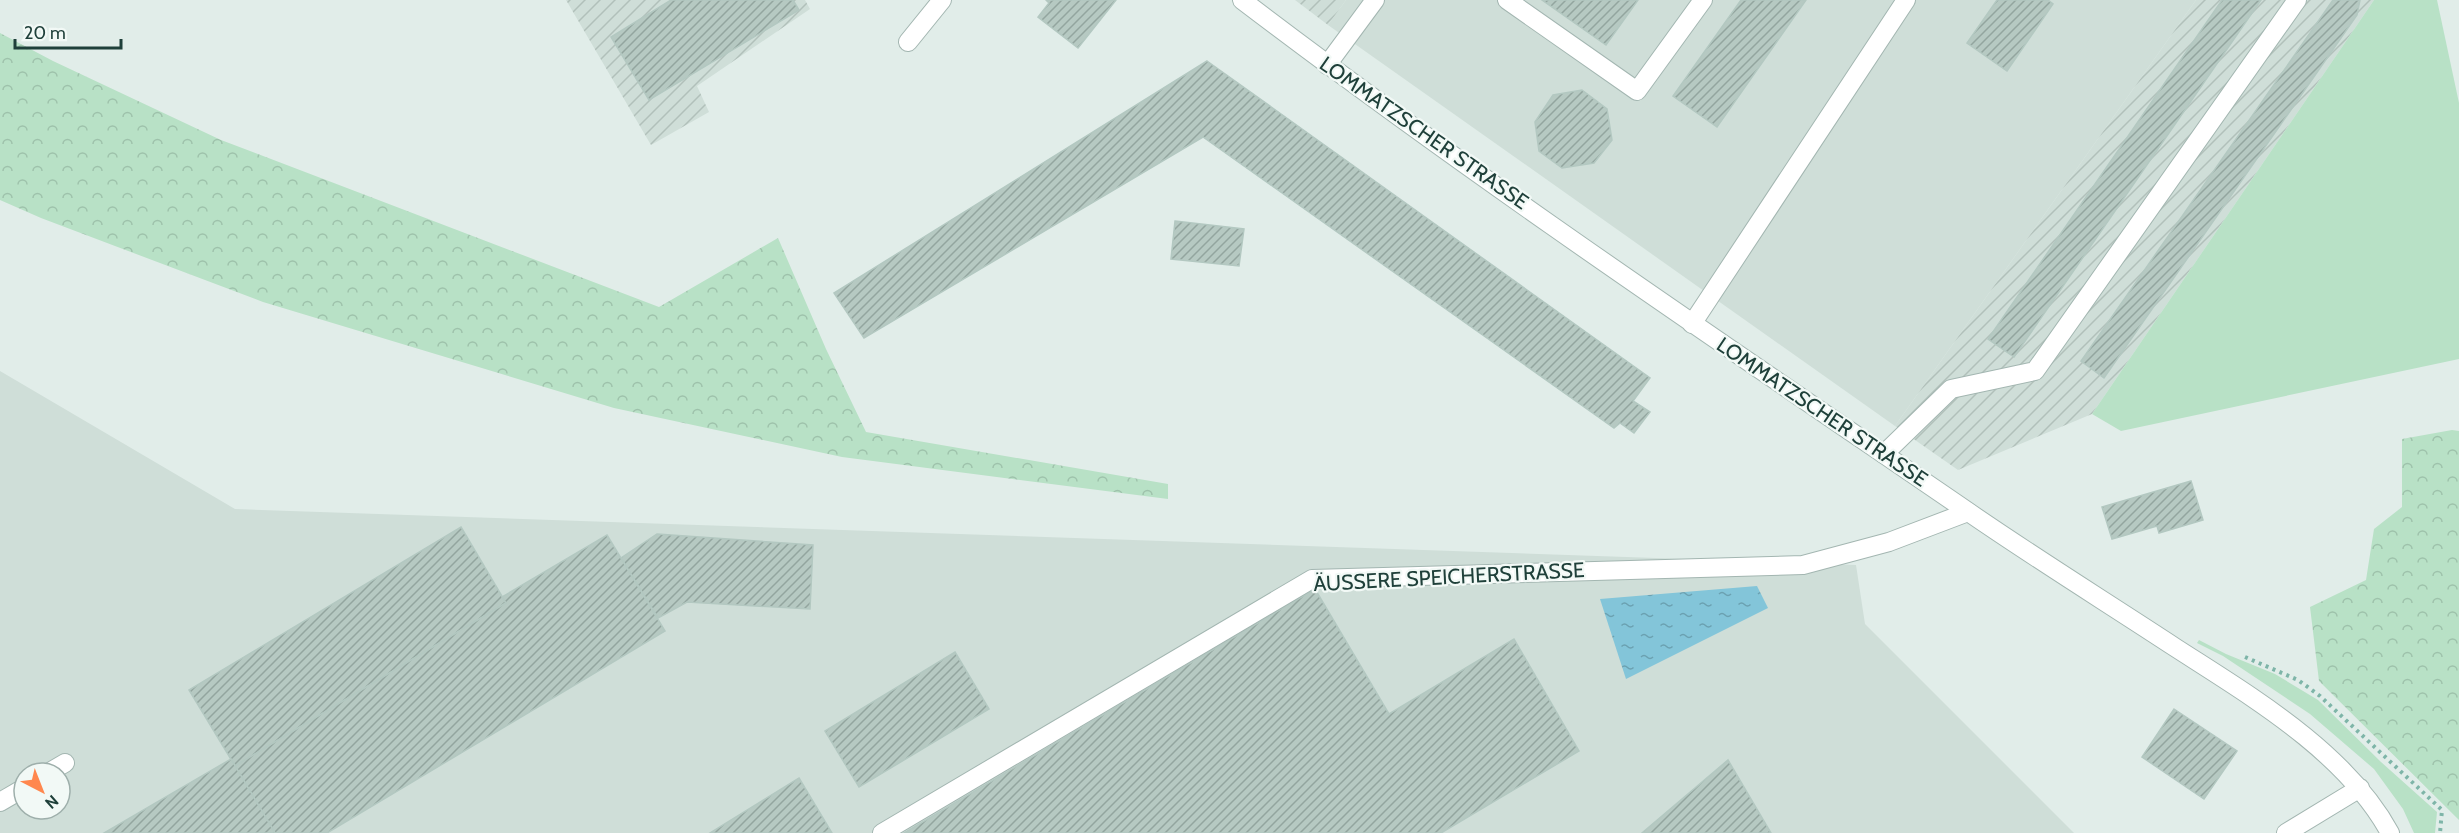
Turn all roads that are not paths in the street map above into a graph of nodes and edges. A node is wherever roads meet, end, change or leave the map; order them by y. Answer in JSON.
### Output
{"nodes":[{"id":1,"x":942,"y":0,"type":"edge"},
{"id":2,"x":1242,"y":0,"type":"edge"},
{"id":3,"x":1375,"y":0,"type":"edge"},
{"id":4,"x":1507,"y":0,"type":"edge"},
{"id":5,"x":1703,"y":0,"type":"edge"},
{"id":6,"x":1906,"y":0,"type":"edge"},
{"id":7,"x":2296,"y":0,"type":"edge"},
{"id":8,"x":908,"y":42,"type":"dead end"},
{"id":9,"x":1328,"y":65,"type":"junction"},
{"id":10,"x":1692,"y":324,"type":"junction"},
{"id":11,"x":1884,"y":454,"type":"junction"},
{"id":12,"x":1968,"y":512,"type":"junction"},
{"id":13,"x":2360,"y":788,"type":"junction"},
{"id":14,"x":882,"y":833,"type":"edge"},
{"id":15,"x":2286,"y":833,"type":"edge"},
{"id":16,"x":2390,"y":833,"type":"edge"}],
"edges":[{"from":1,"to":8,"type":"street"},
{"from":2,"to":9,"type":"street","name":"LOMMATZSCHER STRASSE"},
{"from":3,"to":9,"type":"street"},
{"from":4,"to":5,"type":"street"},
{"from":6,"to":10,"type":"street"},
{"from":7,"to":11,"type":"street"},
{"from":9,"to":10,"type":"street","name":"LOMMATZSCHER STRASSE"},
{"from":10,"to":11,"type":"street","name":"LOMMATZSCHER STRASSE"},
{"from":11,"to":12,"type":"street","name":"LOMMATZSCHER STRASSE"},
{"from":12,"to":13,"type":"street","name":"LOMMATZSCHER STRASSE"},
{"from":12,"to":14,"type":"street","name":"ÄUSSERE SPEICHERSTRASSE"},
{"from":13,"to":15,"type":"street"},
{"from":13,"to":16,"type":"street","name":"LOMMATZSCHER STRASSE"}]}
